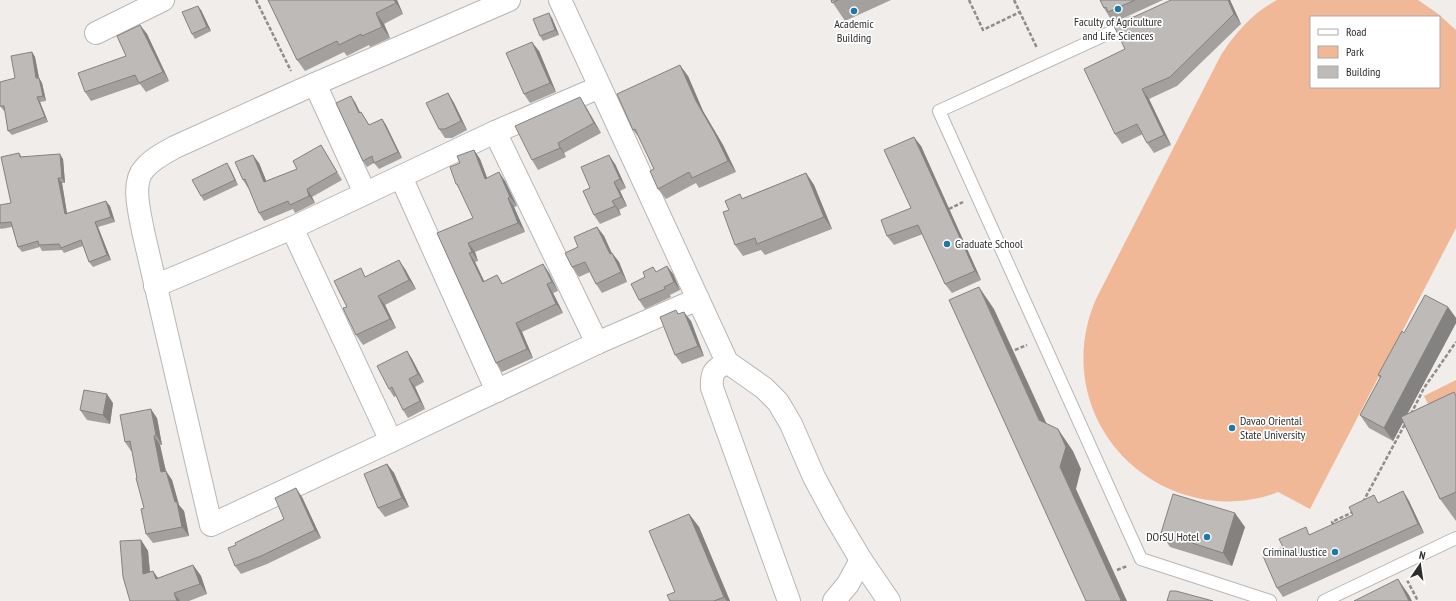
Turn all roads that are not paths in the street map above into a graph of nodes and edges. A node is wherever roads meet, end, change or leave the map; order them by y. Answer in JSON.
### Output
{"nodes":[{"id":1,"x":163,"y":0,"type":"edge"},
{"id":2,"x":509,"y":0,"type":"edge"},
{"id":3,"x":560,"y":0,"type":"edge"},
{"id":4,"x":1145,"y":17,"type":"edge"},
{"id":5,"x":96,"y":32,"type":"dead end"},
{"id":6,"x":308,"y":87,"type":"junction"},
{"id":7,"x":600,"y":87,"type":"junction"},
{"id":8,"x":495,"y":132,"type":"junction"},
{"id":9,"x":401,"y":176,"type":"junction"},
{"id":10,"x":365,"y":193,"type":"junction"},
{"id":11,"x":292,"y":228,"type":"junction"},
{"id":12,"x":155,"y":286,"type":"junction"},
{"id":13,"x":698,"y":299,"type":"junction"},
{"id":14,"x":597,"y":343,"type":"junction"},
{"id":15,"x":727,"y":362,"type":"junction"},
{"id":16,"x":497,"y":391,"type":"junction"},
{"id":17,"x":392,"y":441,"type":"junction"},
{"id":18,"x":1456,"y":538,"type":"edge"},
{"id":19,"x":861,"y":560,"type":"junction"},
{"id":20,"x":789,"y":601,"type":"edge"},
{"id":21,"x":834,"y":601,"type":"edge"},
{"id":22,"x":889,"y":601,"type":"edge"},
{"id":23,"x":1270,"y":601,"type":"edge"},
{"id":24,"x":1324,"y":601,"type":"edge"}],
"edges":[{"from":1,"to":5,"type":"street"},
{"from":2,"to":6,"type":"street"},
{"from":3,"to":7,"type":"street"},
{"from":4,"to":23,"type":"lane"},
{"from":6,"to":10,"type":"street"},
{"from":6,"to":12,"type":"street"},
{"from":7,"to":8,"type":"street"},
{"from":7,"to":13,"type":"street"},
{"from":8,"to":9,"type":"street"},
{"from":8,"to":14,"type":"street"},
{"from":9,"to":10,"type":"street"},
{"from":9,"to":16,"type":"street"},
{"from":10,"to":11,"type":"street"},
{"from":11,"to":12,"type":"street"},
{"from":11,"to":17,"type":"street"},
{"from":12,"to":17,"type":"street"},
{"from":13,"to":14,"type":"street"},
{"from":13,"to":15,"type":"street"},
{"from":14,"to":16,"type":"street"},
{"from":15,"to":19,"type":"street"},
{"from":15,"to":20,"type":"street"},
{"from":16,"to":17,"type":"street"},
{"from":18,"to":24,"type":"lane"},
{"from":19,"to":21,"type":"street"},
{"from":19,"to":22,"type":"street"}]}
